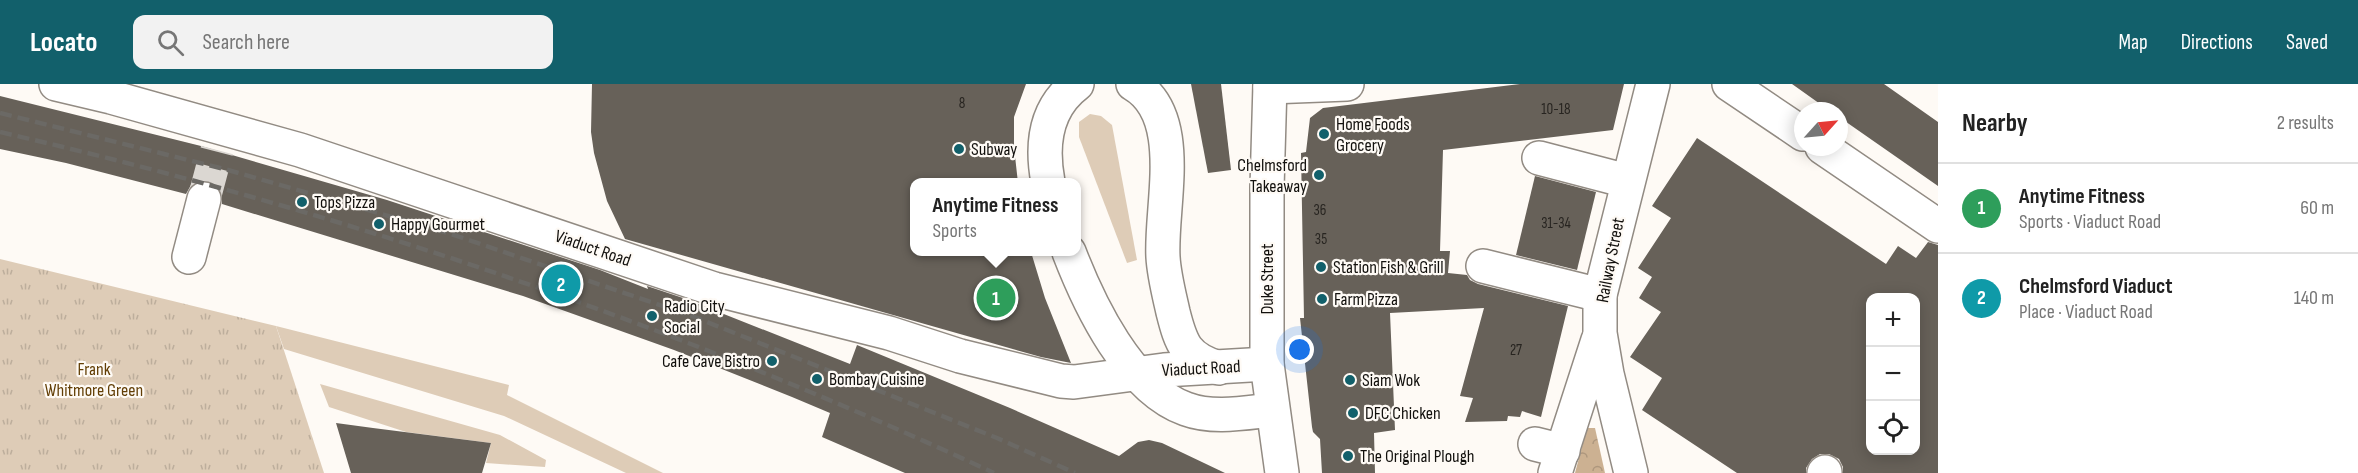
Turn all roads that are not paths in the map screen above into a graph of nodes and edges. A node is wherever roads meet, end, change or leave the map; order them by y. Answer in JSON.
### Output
{"nodes":[{"id":1,"x":56,"y":84,"type":"edge"},
{"id":2,"x":1077,"y":84,"type":"edge"},
{"id":3,"x":1133,"y":84,"type":"edge"},
{"id":4,"x":1347,"y":84,"type":"edge"},
{"id":5,"x":1653,"y":84,"type":"edge"},
{"id":6,"x":1729,"y":84,"type":"edge"},
{"id":7,"x":1270,"y":85,"type":"edge"},
{"id":8,"x":1794,"y":128,"type":"edge"},
{"id":9,"x":1835,"y":156,"type":"edge"},
{"id":10,"x":1539,"y":158,"type":"dead end"},
{"id":11,"x":1047,"y":178,"type":"edge"},
{"id":12,"x":1627,"y":181,"type":"junction"},
{"id":13,"x":204,"y":199,"type":"tunnel mouth"},
{"id":14,"x":1938,"y":226,"type":"edge"},
{"id":15,"x":1071,"y":256,"type":"edge"},
{"id":16,"x":189,"y":257,"type":"dead end"},
{"id":17,"x":1484,"y":266,"type":"dead end"},
{"id":18,"x":1600,"y":295,"type":"junction"},
{"id":19,"x":1600,"y":333,"type":"junction"},
{"id":20,"x":1267,"y":364,"type":"junction"},
{"id":21,"x":1219,"y":368,"type":"junction"},
{"id":22,"x":1136,"y":373,"type":"junction"},
{"id":23,"x":1272,"y":410,"type":"junction"},
{"id":24,"x":1551,"y":456,"type":"edge"},
{"id":25,"x":1282,"y":473,"type":"edge"},
{"id":26,"x":1631,"y":473,"type":"edge"}],
"edges":[{"from":1,"to":22,"type":"street","name":"Viaduct Road"},
{"from":2,"to":11,"type":"street"},
{"from":3,"to":21,"type":"street"},
{"from":4,"to":7,"type":"street"},
{"from":5,"to":12,"type":"street","name":"Railway Street"},
{"from":6,"to":8,"type":"street"},
{"from":7,"to":20,"type":"street","name":"Duke Street"},
{"from":9,"to":14,"type":"street"},
{"from":10,"to":12,"type":"street"},
{"from":12,"to":18,"type":"street","name":"Railway Street"},
{"from":13,"to":16,"type":"street"},
{"from":15,"to":22,"type":"street"},
{"from":17,"to":18,"type":"street"},
{"from":18,"to":19,"type":"street","name":"Railway Street"},
{"from":19,"to":24,"type":"street"},
{"from":19,"to":26,"type":"street","name":"Railway Street"},
{"from":20,"to":21,"type":"street","name":"Viaduct Road"},
{"from":20,"to":23,"type":"street","name":"Duke Street"},
{"from":21,"to":22,"type":"street","name":"Viaduct Road"},
{"from":22,"to":23,"type":"street","name":"Viaduct Road"},
{"from":23,"to":25,"type":"street","name":"Duke Street"}]}
